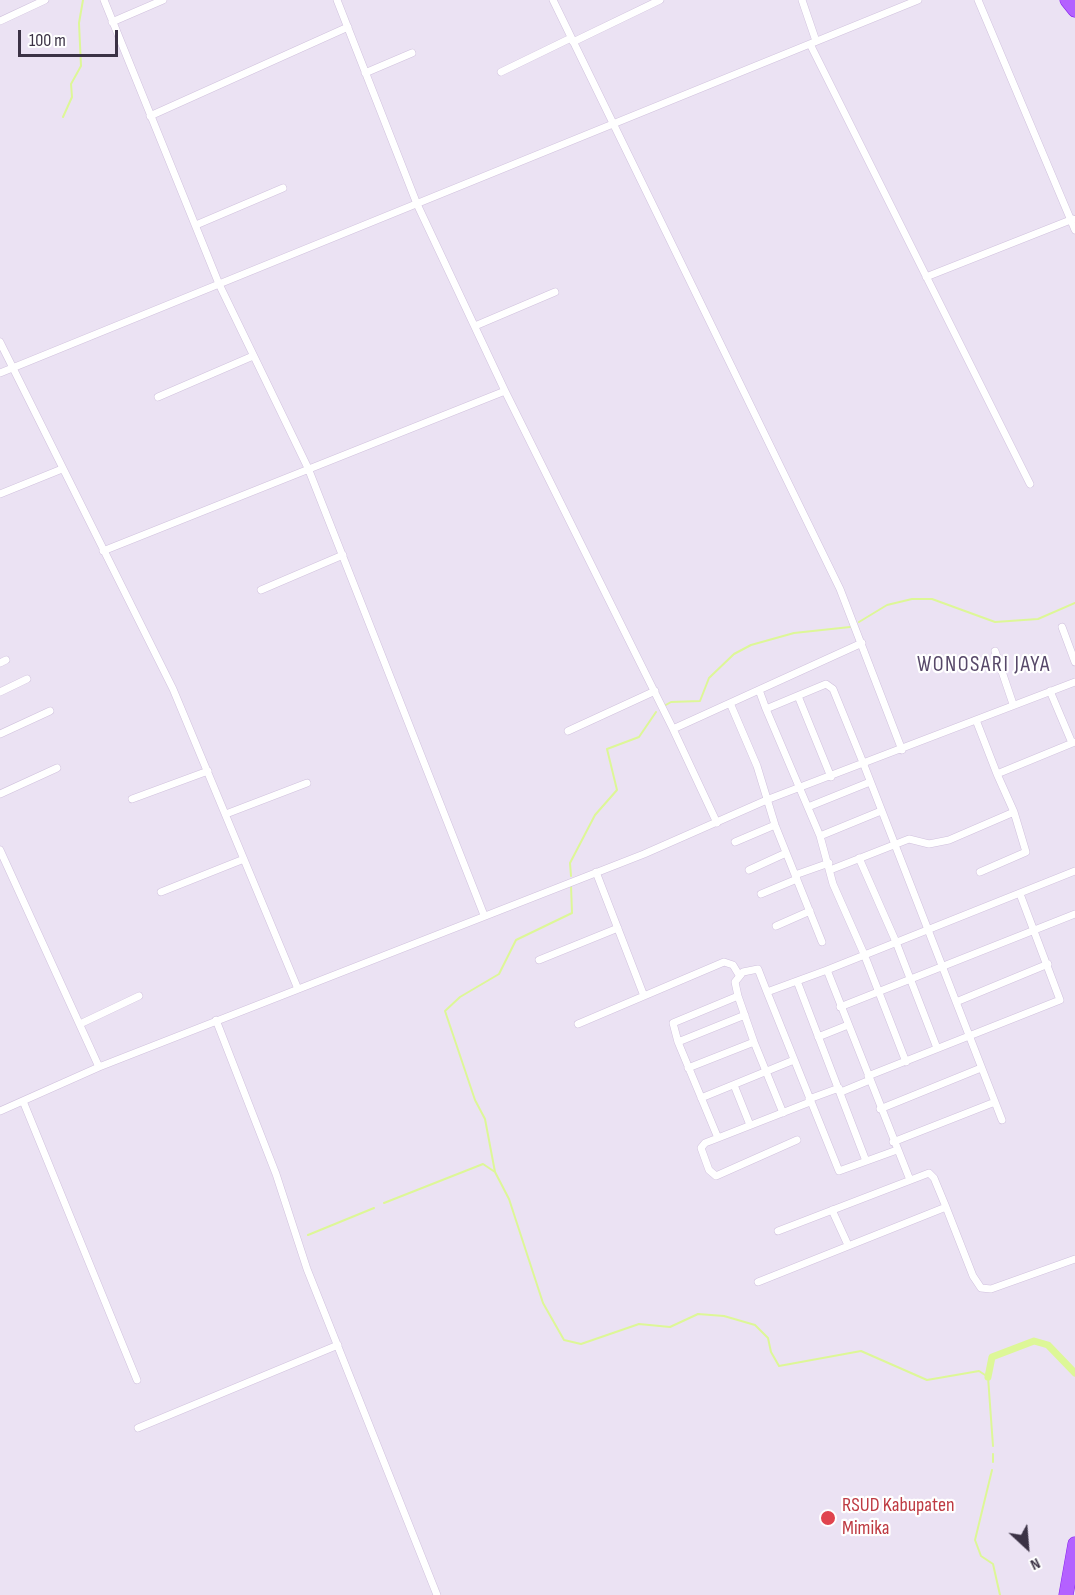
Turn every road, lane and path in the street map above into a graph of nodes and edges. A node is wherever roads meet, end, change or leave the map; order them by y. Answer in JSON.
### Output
{"nodes":[{"id":1,"x":45,"y":0,"type":"edge"},
{"id":2,"x":104,"y":0,"type":"edge"},
{"id":3,"x":164,"y":0,"type":"edge"},
{"id":4,"x":337,"y":0,"type":"edge"},
{"id":5,"x":553,"y":0,"type":"edge"},
{"id":6,"x":660,"y":0,"type":"edge"},
{"id":7,"x":802,"y":0,"type":"edge"},
{"id":8,"x":918,"y":0,"type":"edge"},
{"id":9,"x":978,"y":0,"type":"edge"},
{"id":10,"x":1067,"y":0,"type":"edge"},
{"id":11,"x":1075,"y":10,"type":"edge"},
{"id":12,"x":0,"y":21,"type":"edge"},
{"id":13,"x":112,"y":22,"type":"junction"},
{"id":14,"x":348,"y":27,"type":"junction"},
{"id":15,"x":572,"y":40,"type":"junction"},
{"id":16,"x":813,"y":43,"type":"junction"},
{"id":17,"x":412,"y":52,"type":"dead end"},
{"id":18,"x":501,"y":72,"type":"dead end"},
{"id":19,"x":365,"y":73,"type":"junction"},
{"id":20,"x":150,"y":116,"type":"junction"},
{"id":21,"x":612,"y":123,"type":"junction"},
{"id":22,"x":283,"y":188,"type":"dead end"},
{"id":23,"x":417,"y":204,"type":"junction"},
{"id":24,"x":1073,"y":219,"type":"edge"},
{"id":25,"x":196,"y":225,"type":"junction"},
{"id":26,"x":1075,"y":230,"type":"edge"},
{"id":27,"x":926,"y":277,"type":"junction"},
{"id":28,"x":219,"y":284,"type":"junction"},
{"id":29,"x":555,"y":292,"type":"dead end"},
{"id":30,"x":475,"y":326,"type":"junction"},
{"id":31,"x":0,"y":342,"type":"edge"},
{"id":32,"x":253,"y":356,"type":"junction"},
{"id":33,"x":12,"y":368,"type":"junction"},
{"id":34,"x":0,"y":373,"type":"edge"},
{"id":35,"x":505,"y":391,"type":"junction"},
{"id":36,"x":158,"y":397,"type":"dead end"},
{"id":37,"x":309,"y":468,"type":"junction"},
{"id":38,"x":62,"y":469,"type":"junction"},
{"id":39,"x":1030,"y":484,"type":"dead end"},
{"id":40,"x":0,"y":494,"type":"edge"},
{"id":41,"x":103,"y":550,"type":"junction"},
{"id":42,"x":343,"y":555,"type":"junction"},
{"id":43,"x":261,"y":590,"type":"dead end"},
{"id":44,"x":1062,"y":627,"type":"dead end"},
{"id":45,"x":862,"y":643,"type":"junction"},
{"id":46,"x":995,"y":651,"type":"dead end"},
{"id":47,"x":1075,"y":662,"type":"edge"},
{"id":48,"x":27,"y":679,"type":"dead end"},
{"id":49,"x":1075,"y":682,"type":"edge"},
{"id":50,"x":759,"y":690,"type":"junction"},
{"id":51,"x":655,"y":691,"type":"junction"},
{"id":52,"x":1050,"y":691,"type":"junction"},
{"id":53,"x":0,"y":692,"type":"edge"},
{"id":54,"x":798,"y":696,"type":"junction"},
{"id":55,"x":730,"y":704,"type":"junction"},
{"id":56,"x":1013,"y":705,"type":"junction"},
{"id":57,"x":766,"y":709,"type":"junction"},
{"id":58,"x":50,"y":711,"type":"dead end"},
{"id":59,"x":976,"y":720,"type":"junction"},
{"id":60,"x":674,"y":729,"type":"junction"},
{"id":61,"x":568,"y":730,"type":"dead end"},
{"id":62,"x":0,"y":734,"type":"edge"},
{"id":63,"x":1073,"y":743,"type":"edge"},
{"id":64,"x":902,"y":750,"type":"junction"},
{"id":65,"x":864,"y":765,"type":"junction"},
{"id":66,"x":57,"y":768,"type":"dead end"},
{"id":67,"x":208,"y":771,"type":"junction"},
{"id":68,"x":997,"y":774,"type":"junction"},
{"id":69,"x":831,"y":777,"type":"junction"},
{"id":70,"x":870,"y":782,"type":"junction"},
{"id":71,"x":307,"y":783,"type":"dead end"},
{"id":72,"x":800,"y":788,"type":"junction"},
{"id":73,"x":0,"y":794,"type":"edge"},
{"id":74,"x":132,"y":799,"type":"dead end"},
{"id":75,"x":769,"y":799,"type":"junction"},
{"id":76,"x":808,"y":807,"type":"junction"},
{"id":77,"x":881,"y":811,"type":"junction"},
{"id":78,"x":1014,"y":812,"type":"junction"},
{"id":79,"x":226,"y":814,"type":"junction"},
{"id":80,"x":717,"y":823,"type":"junction"},
{"id":81,"x":775,"y":825,"type":"junction"},
{"id":82,"x":819,"y":836,"type":"junction"},
{"id":83,"x":735,"y":842,"type":"dead end"},
{"id":84,"x":894,"y":845,"type":"junction"},
{"id":85,"x":0,"y":850,"type":"edge"},
{"id":86,"x":786,"y":854,"type":"junction"},
{"id":87,"x":860,"y":858,"type":"junction"},
{"id":88,"x":244,"y":859,"type":"junction"},
{"id":89,"x":829,"y":866,"type":"junction"},
{"id":90,"x":749,"y":870,"type":"dead end"},
{"id":91,"x":596,"y":872,"type":"junction"},
{"id":92,"x":980,"y":872,"type":"dead end"},
{"id":93,"x":1075,"y":872,"type":"edge"},
{"id":94,"x":796,"y":877,"type":"junction"},
{"id":95,"x":161,"y":892,"type":"dead end"},
{"id":96,"x":761,"y":894,"type":"dead end"},
{"id":97,"x":1020,"y":894,"type":"junction"},
{"id":98,"x":810,"y":911,"type":"junction"},
{"id":99,"x":1075,"y":914,"type":"edge"},
{"id":100,"x":484,"y":915,"type":"junction"},
{"id":101,"x":776,"y":926,"type":"dead end"},
{"id":102,"x":618,"y":928,"type":"junction"},
{"id":103,"x":929,"y":929,"type":"junction"},
{"id":104,"x":1034,"y":929,"type":"junction"},
{"id":105,"x":822,"y":942,"type":"dead end"},
{"id":106,"x":896,"y":942,"type":"junction"},
{"id":107,"x":864,"y":954,"type":"junction"},
{"id":108,"x":539,"y":960,"type":"dead end"},
{"id":109,"x":1048,"y":964,"type":"junction"},
{"id":110,"x":941,"y":967,"type":"junction"},
{"id":111,"x":826,"y":970,"type":"junction"},
{"id":112,"x":739,"y":975,"type":"junction"},
{"id":113,"x":910,"y":979,"type":"junction"},
{"id":114,"x":797,"y":981,"type":"junction"},
{"id":115,"x":298,"y":989,"type":"junction"},
{"id":116,"x":767,"y":992,"type":"junction"},
{"id":117,"x":878,"y":992,"type":"junction"},
{"id":118,"x":139,"y":996,"type":"dead end"},
{"id":119,"x":644,"y":996,"type":"junction"},
{"id":120,"x":738,"y":996,"type":"junction"},
{"id":121,"x":956,"y":1002,"type":"junction"},
{"id":122,"x":840,"y":1007,"type":"junction"},
{"id":123,"x":745,"y":1015,"type":"junction"},
{"id":124,"x":216,"y":1020,"type":"junction"},
{"id":125,"x":578,"y":1023,"type":"dead end"},
{"id":126,"x":80,"y":1024,"type":"junction"},
{"id":127,"x":848,"y":1025,"type":"junction"},
{"id":128,"x":969,"y":1036,"type":"junction"},
{"id":129,"x":818,"y":1037,"type":"junction"},
{"id":130,"x":678,"y":1042,"type":"junction"},
{"id":131,"x":754,"y":1042,"type":"junction"},
{"id":132,"x":937,"y":1048,"type":"junction"},
{"id":133,"x":794,"y":1060,"type":"junction"},
{"id":134,"x":906,"y":1062,"type":"junction"},
{"id":135,"x":99,"y":1067,"type":"junction"},
{"id":136,"x":688,"y":1068,"type":"junction"},
{"id":137,"x":981,"y":1068,"type":"junction"},
{"id":138,"x":765,"y":1070,"type":"junction"},
{"id":139,"x":869,"y":1078,"type":"junction"},
{"id":140,"x":734,"y":1084,"type":"junction"},
{"id":141,"x":840,"y":1090,"type":"junction"},
{"id":142,"x":701,"y":1098,"type":"junction"},
{"id":143,"x":23,"y":1101,"type":"junction"},
{"id":144,"x":809,"y":1101,"type":"junction"},
{"id":145,"x":995,"y":1102,"type":"junction"},
{"id":146,"x":880,"y":1108,"type":"junction"},
{"id":147,"x":0,"y":1112,"type":"edge"},
{"id":148,"x":783,"y":1113,"type":"junction"},
{"id":149,"x":1002,"y":1120,"type":"dead end"},
{"id":150,"x":750,"y":1125,"type":"junction"},
{"id":151,"x":718,"y":1138,"type":"junction"},
{"id":152,"x":797,"y":1140,"type":"dead end"},
{"id":153,"x":893,"y":1142,"type":"junction"},
{"id":154,"x":897,"y":1150,"type":"junction"},
{"id":155,"x":866,"y":1161,"type":"junction"},
{"id":156,"x":910,"y":1180,"type":"junction"},
{"id":157,"x":946,"y":1207,"type":"junction"},
{"id":158,"x":832,"y":1210,"type":"junction"},
{"id":159,"x":778,"y":1231,"type":"dead end"},
{"id":160,"x":848,"y":1245,"type":"junction"},
{"id":161,"x":1075,"y":1259,"type":"edge"},
{"id":162,"x":758,"y":1281,"type":"dead end"},
{"id":163,"x":338,"y":1345,"type":"junction"},
{"id":164,"x":137,"y":1380,"type":"dead end"},
{"id":165,"x":138,"y":1428,"type":"dead end"},
{"id":166,"x":1075,"y":1544,"type":"edge"},
{"id":167,"x":1075,"y":1580,"type":"edge"},
{"id":168,"x":437,"y":1595,"type":"edge"},
{"id":169,"x":1066,"y":1595,"type":"edge"},
{"id":170,"x":1073,"y":1595,"type":"edge"}],
"edges":[{"from":1,"to":12,"type":"street"},
{"from":2,"to":13,"type":"street"},
{"from":3,"to":13,"type":"street"},
{"from":4,"to":14,"type":"street"},
{"from":5,"to":15,"type":"street"},
{"from":6,"to":15,"type":"street"},
{"from":7,"to":16,"type":"street"},
{"from":8,"to":16,"type":"street"},
{"from":9,"to":24,"type":"street"},
{"from":10,"to":11,"type":"highway"},
{"from":13,"to":20,"type":"street"},
{"from":14,"to":19,"type":"street"},
{"from":14,"to":20,"type":"street"},
{"from":15,"to":18,"type":"street"},
{"from":15,"to":21,"type":"street"},
{"from":16,"to":21,"type":"street"},
{"from":16,"to":27,"type":"street"},
{"from":17,"to":19,"type":"street"},
{"from":19,"to":23,"type":"street"},
{"from":20,"to":25,"type":"street"},
{"from":21,"to":23,"type":"street"},
{"from":21,"to":45,"type":"street"},
{"from":22,"to":25,"type":"street"},
{"from":23,"to":28,"type":"street"},
{"from":23,"to":30,"type":"street"},
{"from":24,"to":26,"type":"street"},
{"from":24,"to":27,"type":"street"},
{"from":25,"to":28,"type":"street"},
{"from":27,"to":39,"type":"street"},
{"from":28,"to":32,"type":"street"},
{"from":28,"to":33,"type":"street"},
{"from":29,"to":30,"type":"street"},
{"from":30,"to":35,"type":"street"},
{"from":31,"to":33,"type":"street"},
{"from":32,"to":36,"type":"street"},
{"from":32,"to":37,"type":"street"},
{"from":33,"to":34,"type":"street"},
{"from":33,"to":38,"type":"street"},
{"from":35,"to":37,"type":"street"},
{"from":35,"to":51,"type":"street"},
{"from":37,"to":41,"type":"street"},
{"from":37,"to":42,"type":"street"},
{"from":38,"to":40,"type":"street"},
{"from":38,"to":41,"type":"street"},
{"from":41,"to":67,"type":"street"},
{"from":42,"to":43,"type":"street"},
{"from":42,"to":100,"type":"street"},
{"from":44,"to":47,"type":"street"},
{"from":45,"to":50,"type":"street"},
{"from":45,"to":64,"type":"street"},
{"from":46,"to":56,"type":"street"},
{"from":48,"to":53,"type":"street"},
{"from":49,"to":52,"type":"street"},
{"from":50,"to":55,"type":"street"},
{"from":50,"to":57,"type":"street"},
{"from":51,"to":60,"type":"street"},
{"from":51,"to":61,"type":"street"},
{"from":52,"to":56,"type":"street"},
{"from":52,"to":63,"type":"street"},
{"from":54,"to":57,"type":"street"},
{"from":54,"to":65,"type":"street"},
{"from":54,"to":69,"type":"street"},
{"from":55,"to":60,"type":"street"},
{"from":55,"to":75,"type":"street"},
{"from":56,"to":59,"type":"street"},
{"from":57,"to":72,"type":"street"},
{"from":58,"to":62,"type":"street"},
{"from":59,"to":64,"type":"street"},
{"from":59,"to":68,"type":"street"},
{"from":60,"to":80,"type":"street"},
{"from":63,"to":68,"type":"street"},
{"from":64,"to":65,"type":"street"},
{"from":65,"to":69,"type":"street"},
{"from":65,"to":70,"type":"street"},
{"from":66,"to":73,"type":"street"},
{"from":67,"to":74,"type":"street"},
{"from":67,"to":79,"type":"street"},
{"from":68,"to":78,"type":"street"},
{"from":69,"to":72,"type":"street"},
{"from":70,"to":76,"type":"street"},
{"from":70,"to":77,"type":"street"},
{"from":71,"to":79,"type":"street"},
{"from":72,"to":75,"type":"street"},
{"from":72,"to":76,"type":"street"},
{"from":75,"to":80,"type":"street"},
{"from":75,"to":81,"type":"street"},
{"from":76,"to":82,"type":"street"},
{"from":77,"to":82,"type":"street"},
{"from":77,"to":84,"type":"street"},
{"from":78,"to":84,"type":"street"},
{"from":78,"to":92,"type":"street"},
{"from":79,"to":88,"type":"street"},
{"from":80,"to":91,"type":"street"},
{"from":81,"to":83,"type":"street"},
{"from":81,"to":86,"type":"street"},
{"from":82,"to":89,"type":"street"},
{"from":84,"to":87,"type":"street"},
{"from":84,"to":103,"type":"street"},
{"from":85,"to":126,"type":"street"},
{"from":86,"to":90,"type":"street"},
{"from":86,"to":94,"type":"street"},
{"from":87,"to":89,"type":"street"},
{"from":87,"to":106,"type":"street"},
{"from":88,"to":95,"type":"street"},
{"from":88,"to":115,"type":"street"},
{"from":89,"to":94,"type":"street"},
{"from":89,"to":107,"type":"street"},
{"from":91,"to":100,"type":"street"},
{"from":91,"to":102,"type":"street"},
{"from":93,"to":97,"type":"street"},
{"from":94,"to":96,"type":"street"},
{"from":94,"to":98,"type":"street"},
{"from":97,"to":103,"type":"street"},
{"from":97,"to":104,"type":"street"},
{"from":98,"to":101,"type":"street"},
{"from":98,"to":105,"type":"street"},
{"from":99,"to":104,"type":"street"},
{"from":100,"to":115,"type":"street"},
{"from":102,"to":108,"type":"street"},
{"from":102,"to":119,"type":"street"},
{"from":103,"to":106,"type":"street"},
{"from":103,"to":110,"type":"street"},
{"from":104,"to":109,"type":"street"},
{"from":104,"to":110,"type":"street"},
{"from":106,"to":107,"type":"street"},
{"from":106,"to":113,"type":"street"},
{"from":107,"to":111,"type":"street"},
{"from":107,"to":117,"type":"street"},
{"from":109,"to":121,"type":"street"},
{"from":109,"to":128,"type":"street"},
{"from":110,"to":113,"type":"street"},
{"from":110,"to":121,"type":"street"},
{"from":111,"to":114,"type":"street"},
{"from":111,"to":122,"type":"street"},
{"from":112,"to":116,"type":"street"},
{"from":112,"to":119,"type":"street"},
{"from":112,"to":120,"type":"street"},
{"from":113,"to":117,"type":"street"},
{"from":113,"to":132,"type":"street"},
{"from":114,"to":116,"type":"street"},
{"from":114,"to":129,"type":"street"},
{"from":115,"to":124,"type":"street"},
{"from":116,"to":133,"type":"street"},
{"from":117,"to":122,"type":"street"},
{"from":117,"to":134,"type":"street"},
{"from":118,"to":126,"type":"street"},
{"from":119,"to":125,"type":"street"},
{"from":120,"to":123,"type":"street"},
{"from":120,"to":130,"type":"street"},
{"from":121,"to":128,"type":"street"},
{"from":122,"to":127,"type":"street"},
{"from":123,"to":130,"type":"street"},
{"from":123,"to":131,"type":"street"},
{"from":124,"to":135,"type":"street"},
{"from":124,"to":163,"type":"street"},
{"from":126,"to":135,"type":"street"},
{"from":127,"to":129,"type":"street"},
{"from":127,"to":139,"type":"street"},
{"from":128,"to":132,"type":"street"},
{"from":128,"to":137,"type":"street"},
{"from":129,"to":141,"type":"street"},
{"from":130,"to":136,"type":"street"},
{"from":131,"to":136,"type":"street"},
{"from":131,"to":138,"type":"street"},
{"from":132,"to":134,"type":"street"},
{"from":133,"to":138,"type":"street"},
{"from":133,"to":144,"type":"street"},
{"from":134,"to":139,"type":"street"},
{"from":135,"to":143,"type":"street"},
{"from":136,"to":142,"type":"street"},
{"from":137,"to":145,"type":"street"},
{"from":137,"to":146,"type":"street"},
{"from":138,"to":140,"type":"street"},
{"from":138,"to":148,"type":"street"},
{"from":139,"to":141,"type":"street"},
{"from":139,"to":146,"type":"street"},
{"from":140,"to":142,"type":"street"},
{"from":140,"to":150,"type":"street"},
{"from":141,"to":144,"type":"street"},
{"from":141,"to":155,"type":"street"},
{"from":142,"to":151,"type":"street"},
{"from":143,"to":147,"type":"street"},
{"from":143,"to":164,"type":"street"},
{"from":144,"to":148,"type":"street"},
{"from":144,"to":155,"type":"street"},
{"from":145,"to":149,"type":"street"},
{"from":145,"to":153,"type":"street"},
{"from":146,"to":153,"type":"street"},
{"from":148,"to":150,"type":"street"},
{"from":150,"to":151,"type":"street"},
{"from":151,"to":152,"type":"street"},
{"from":153,"to":154,"type":"street"},
{"from":154,"to":155,"type":"street"},
{"from":154,"to":156,"type":"street"},
{"from":156,"to":157,"type":"street"},
{"from":156,"to":158,"type":"street"},
{"from":157,"to":160,"type":"street"},
{"from":157,"to":161,"type":"street"},
{"from":158,"to":159,"type":"street"},
{"from":158,"to":160,"type":"street"},
{"from":160,"to":162,"type":"street"},
{"from":163,"to":165,"type":"street"},
{"from":163,"to":168,"type":"street"},
{"from":166,"to":169,"type":"highway"},
{"from":167,"to":170,"type":"highway"}]}
